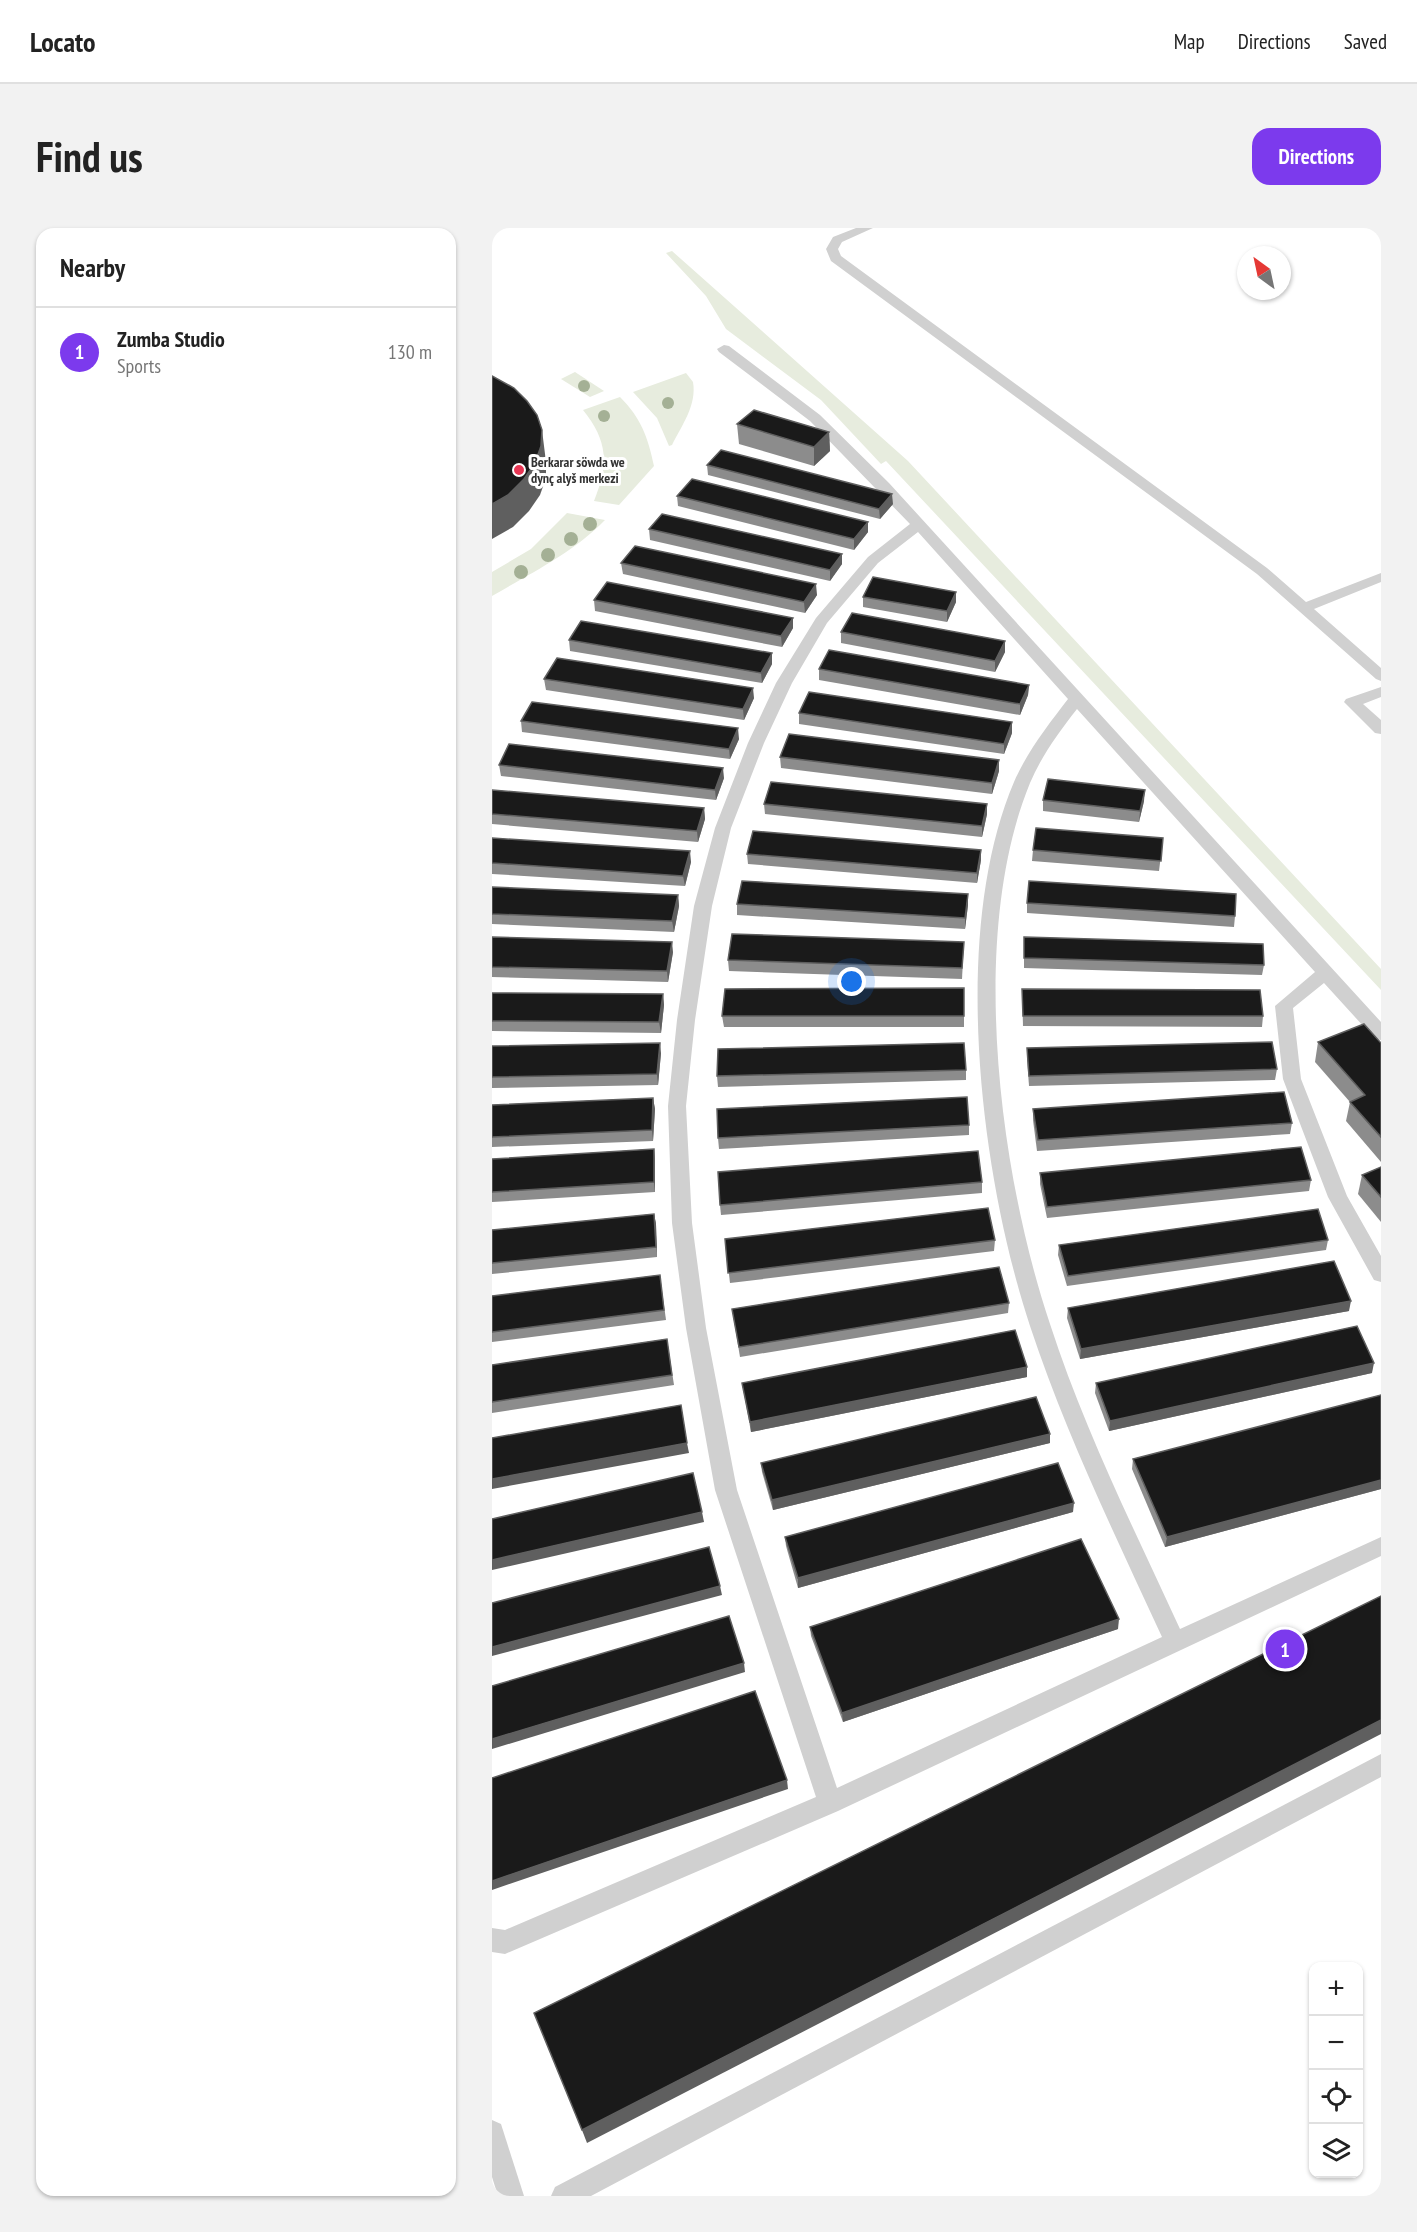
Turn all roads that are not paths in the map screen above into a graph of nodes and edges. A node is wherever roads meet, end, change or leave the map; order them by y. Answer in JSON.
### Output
{"nodes":[{"id":1,"x":867,"y":228,"type":"edge"},
{"id":2,"x":724,"y":349,"type":"dead end"},
{"id":3,"x":919,"y":524,"type":"junction"},
{"id":4,"x":1381,"y":577,"type":"edge"},
{"id":5,"x":1304,"y":608,"type":"junction"},
{"id":6,"x":1381,"y":676,"type":"edge"},
{"id":7,"x":1381,"y":692,"type":"edge"},
{"id":8,"x":1076,"y":699,"type":"junction"},
{"id":9,"x":1381,"y":729,"type":"edge"},
{"id":10,"x":1325,"y":974,"type":"junction"},
{"id":11,"x":1381,"y":1034,"type":"edge"},
{"id":12,"x":1381,"y":1274,"type":"edge"},
{"id":13,"x":1381,"y":1546,"type":"edge"},
{"id":14,"x":1175,"y":1642,"type":"junction"},
{"id":15,"x":1381,"y":1765,"type":"edge"},
{"id":16,"x":830,"y":1803,"type":"junction"},
{"id":17,"x":492,"y":1940,"type":"edge"},
{"id":18,"x":492,"y":2133,"type":"edge"},
{"id":19,"x":511,"y":2196,"type":"edge"},
{"id":20,"x":564,"y":2196,"type":"edge"}],
"edges":[{"from":1,"to":5,"type":"lane"},
{"from":2,"to":3,"type":"lane"},
{"from":3,"to":8,"type":"lane"},
{"from":3,"to":16,"type":"lane"},
{"from":4,"to":5,"type":"lane"},
{"from":5,"to":6,"type":"lane"},
{"from":7,"to":9,"type":"lane"},
{"from":8,"to":10,"type":"lane"},
{"from":8,"to":14,"type":"lane"},
{"from":10,"to":11,"type":"lane"},
{"from":10,"to":12,"type":"lane"},
{"from":13,"to":14,"type":"lane"},
{"from":14,"to":16,"type":"lane"},
{"from":15,"to":20,"type":"lane"},
{"from":16,"to":17,"type":"lane"},
{"from":18,"to":19,"type":"lane"}]}
